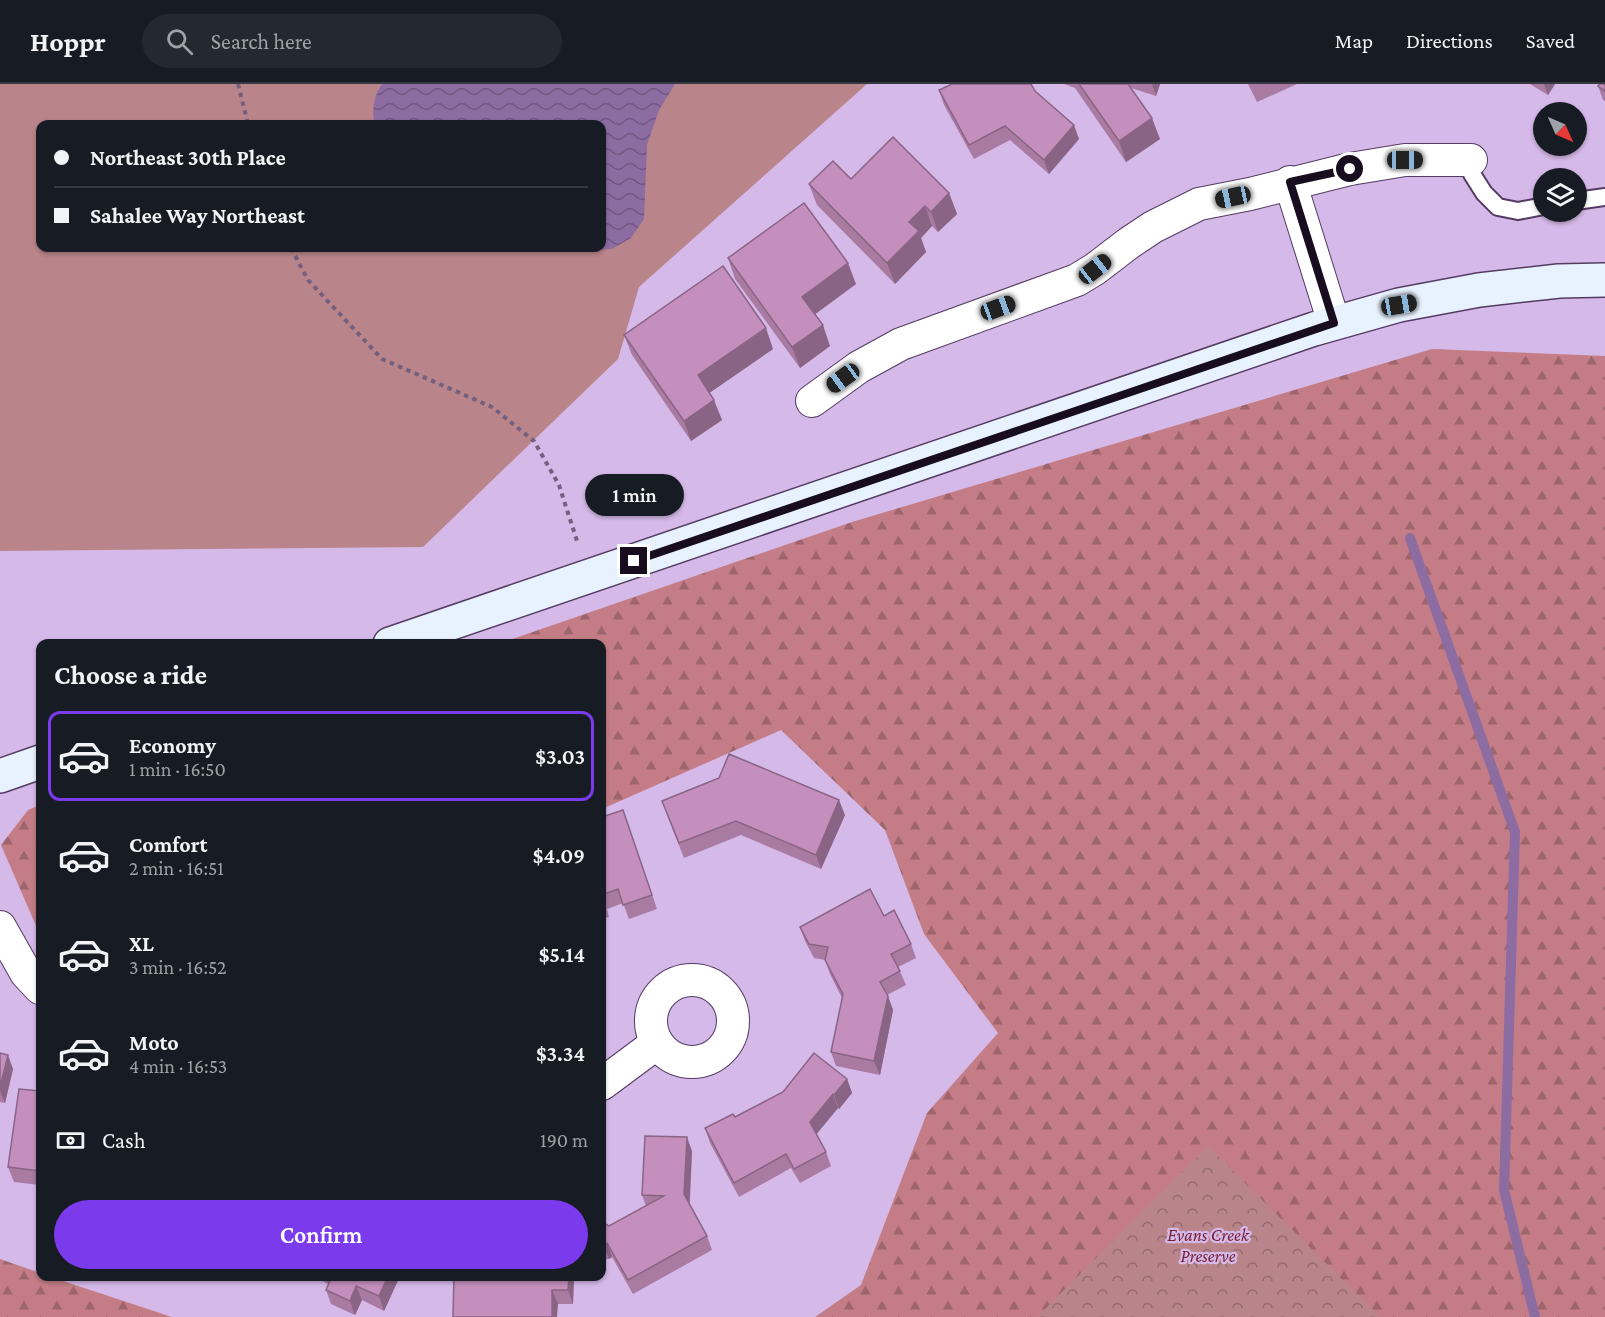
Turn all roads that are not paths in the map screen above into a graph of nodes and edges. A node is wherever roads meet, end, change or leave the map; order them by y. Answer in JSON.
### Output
{"nodes":[{"id":1,"x":1471,"y":160,"type":"joint"},
{"id":2,"x":1290,"y":182,"type":"junction"},
{"id":3,"x":1605,"y":197,"type":"edge"},
{"id":4,"x":1587,"y":199,"type":"edge"},
{"id":5,"x":1533,"y":209,"type":"edge"},
{"id":6,"x":1605,"y":280,"type":"edge"},
{"id":7,"x":1334,"y":323,"type":"junction"},
{"id":8,"x":812,"y":401,"type":"dead end"},
{"id":9,"x":405,"y":639,"type":"edge"},
{"id":10,"x":36,"y":763,"type":"edge"},
{"id":11,"x":0,"y":776,"type":"edge"},
{"id":12,"x":0,"y":927,"type":"edge"},
{"id":13,"x":36,"y":984,"type":"edge"},
{"id":14,"x":657,"y":1043,"type":"dead end"},
{"id":15,"x":606,"y":1081,"type":"edge"}],
"edges":[{"from":1,"to":2,"type":"street"},
{"from":1,"to":5,"type":"lane"},
{"from":2,"to":7,"type":"street"},
{"from":2,"to":8,"type":"street"},
{"from":3,"to":4,"type":"lane"},
{"from":6,"to":7,"type":"main road"},
{"from":7,"to":9,"type":"main road"},
{"from":10,"to":11,"type":"main road"},
{"from":12,"to":13,"type":"street"},
{"from":14,"to":15,"type":"street"}]}
